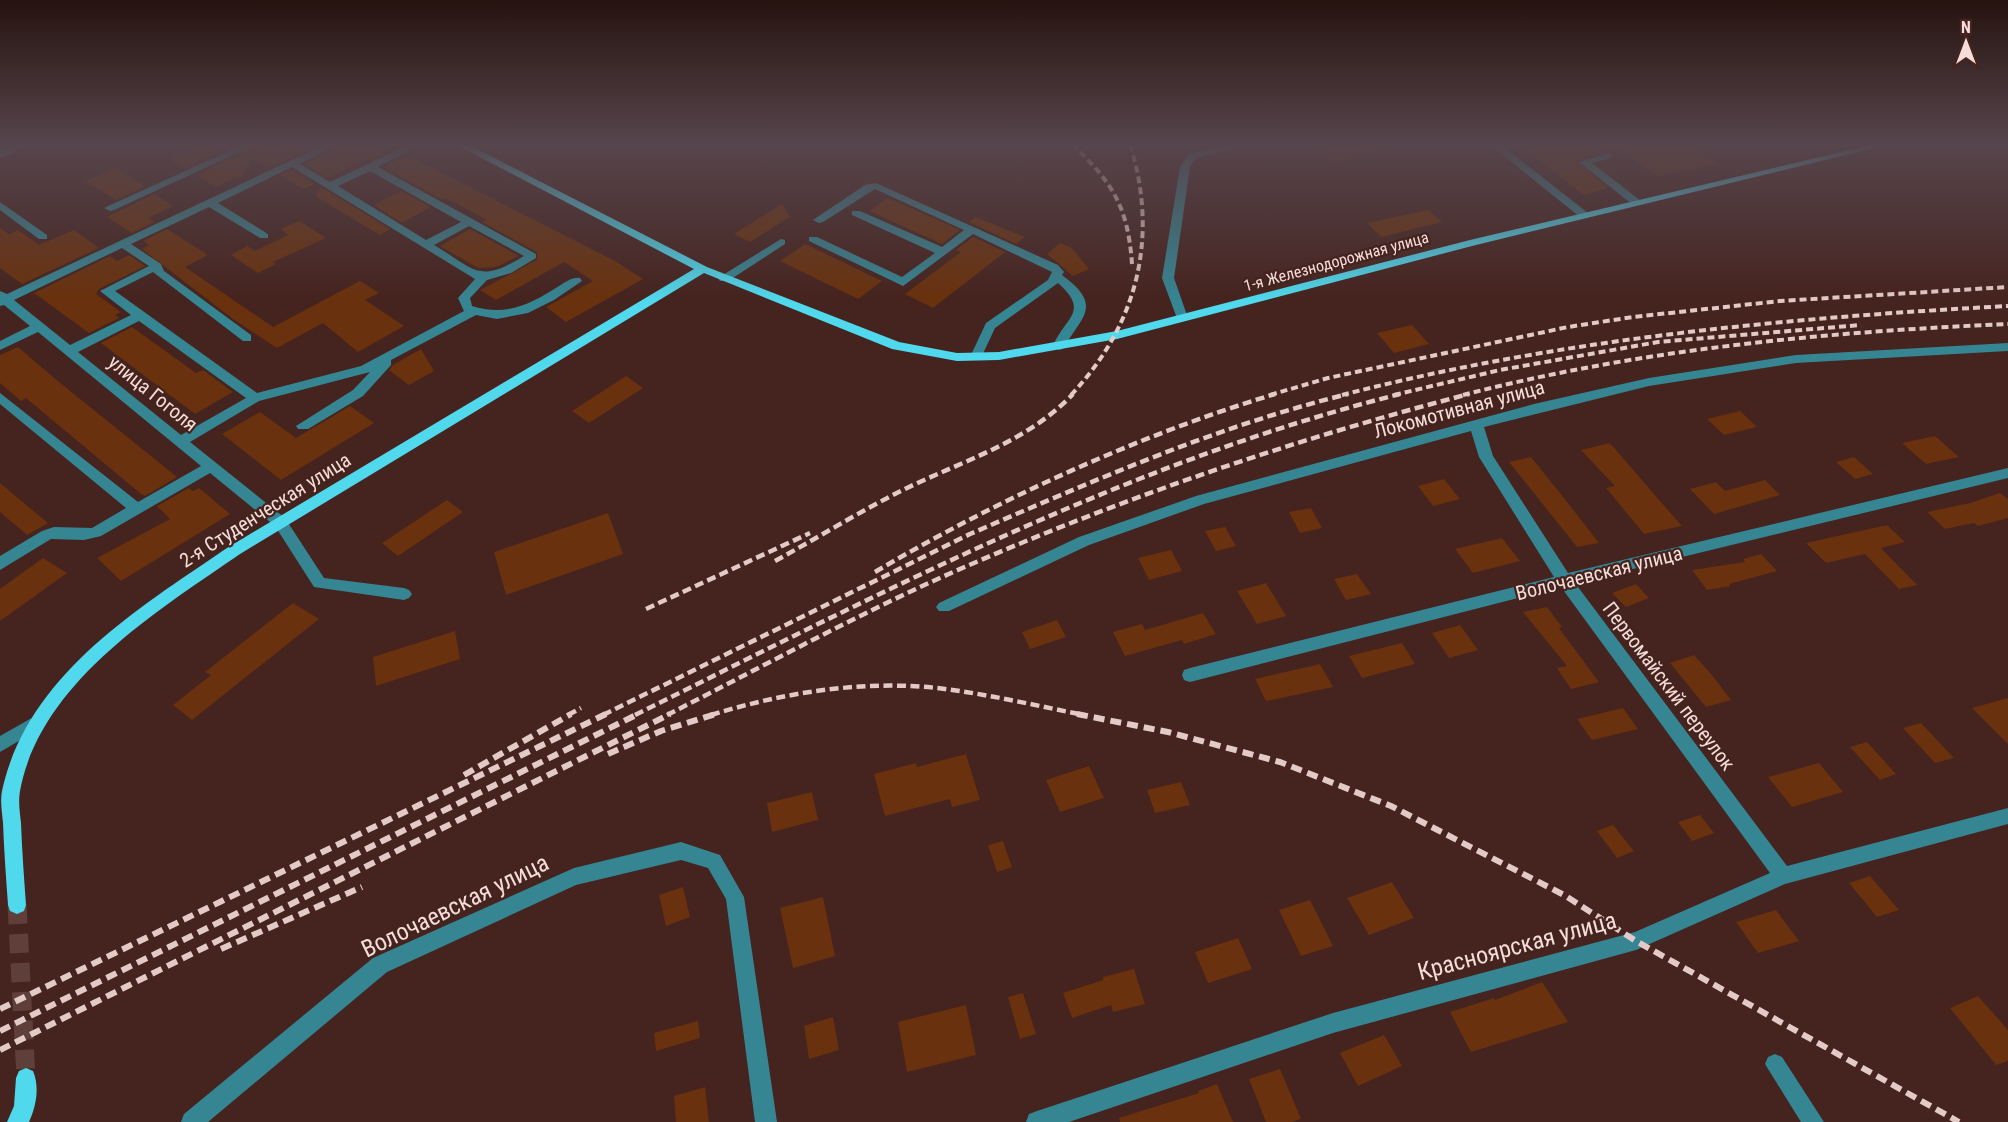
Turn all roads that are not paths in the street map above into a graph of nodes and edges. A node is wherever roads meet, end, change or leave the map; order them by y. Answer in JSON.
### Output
{"nodes":[{"id":1,"x":136,"y":196,"type":"edge"},
{"id":2,"x":222,"y":196,"type":"edge"},
{"id":3,"x":350,"y":196,"type":"edge"},
{"id":4,"x":423,"y":196,"type":"edge"},
{"id":5,"x":562,"y":196,"type":"edge"},
{"id":6,"x":854,"y":196,"type":"edge"},
{"id":7,"x":899,"y":196,"type":"edge"},
{"id":8,"x":1181,"y":196,"type":"edge"},
{"id":9,"x":1560,"y":196,"type":"edge"},
{"id":10,"x":1628,"y":196,"type":"edge"},
{"id":11,"x":1665,"y":196,"type":"edge"},
{"id":12,"x":210,"y":202,"type":"junction"},
{"id":13,"x":1637,"y":203,"type":"junction"},
{"id":14,"x":0,"y":205,"type":"edge"},
{"id":15,"x":110,"y":208,"type":"dead end"},
{"id":16,"x":856,"y":213,"type":"dead end"},
{"id":17,"x":1584,"y":215,"type":"junction"},
{"id":18,"x":819,"y":220,"type":"dead end"},
{"id":19,"x":469,"y":222,"type":"junction"},
{"id":20,"x":973,"y":229,"type":"junction"},
{"id":21,"x":264,"y":236,"type":"dead end"},
{"id":22,"x":43,"y":237,"type":"dead end"},
{"id":23,"x":813,"y":238,"type":"dead end"},
{"id":24,"x":781,"y":242,"type":"dead end"},
{"id":25,"x":122,"y":243,"type":"junction"},
{"id":26,"x":427,"y":244,"type":"junction"},
{"id":27,"x":943,"y":252,"type":"junction"},
{"id":28,"x":157,"y":266,"type":"junction"},
{"id":29,"x":703,"y":269,"type":"junction"},
{"id":30,"x":1056,"y":276,"type":"junction"},
{"id":31,"x":483,"y":277,"type":"junction"},
{"id":32,"x":724,"y":278,"type":"junction"},
{"id":33,"x":576,"y":281,"type":"dead end"},
{"id":34,"x":2,"y":299,"type":"edge"},
{"id":35,"x":474,"y":311,"type":"junction"},
{"id":36,"x":139,"y":316,"type":"junction"},
{"id":37,"x":1182,"y":318,"type":"junction"},
{"id":38,"x":40,"y":326,"type":"junction"},
{"id":39,"x":247,"y":338,"type":"dead end"},
{"id":40,"x":0,"y":346,"type":"edge"},
{"id":41,"x":1059,"y":346,"type":"junction"},
{"id":42,"x":2008,"y":348,"type":"edge"},
{"id":43,"x":71,"y":350,"type":"junction"},
{"id":44,"x":392,"y":355,"type":"junction"},
{"id":45,"x":976,"y":357,"type":"junction"},
{"id":46,"x":0,"y":397,"type":"edge"},
{"id":47,"x":255,"y":398,"type":"junction"},
{"id":48,"x":1476,"y":424,"type":"junction"},
{"id":49,"x":303,"y":426,"type":"dead end"},
{"id":50,"x":181,"y":441,"type":"junction"},
{"id":51,"x":212,"y":466,"type":"junction"},
{"id":52,"x":2008,"y":473,"type":"edge"},
{"id":53,"x":137,"y":509,"type":"junction"},
{"id":54,"x":280,"y":522,"type":"junction"},
{"id":55,"x":2,"y":561,"type":"edge"},
{"id":56,"x":1564,"y":580,"type":"junction"},
{"id":57,"x":404,"y":594,"type":"dead end"},
{"id":58,"x":944,"y":607,"type":"dead end"},
{"id":59,"x":1190,"y":675,"type":"dead end"},
{"id":60,"x":37,"y":722,"type":"junction"},
{"id":61,"x":0,"y":745,"type":"edge"},
{"id":62,"x":5,"y":798,"type":"edge"},
{"id":63,"x":2008,"y":816,"type":"edge"},
{"id":64,"x":1784,"y":876,"type":"junction"},
{"id":65,"x":17,"y":905,"type":"tunnel mouth"},
{"id":66,"x":1775,"y":1064,"type":"dead end"},
{"id":67,"x":27,"y":1078,"type":"tunnel mouth"},
{"id":68,"x":18,"y":1122,"type":"edge"},
{"id":69,"x":192,"y":1122,"type":"edge"},
{"id":70,"x":766,"y":1122,"type":"edge"},
{"id":71,"x":1036,"y":1122,"type":"edge"},
{"id":72,"x":1814,"y":1122,"type":"edge"}],
"edges":[{"from":1,"to":15,"type":"street"},
{"from":2,"to":12,"type":"street"},
{"from":3,"to":26,"type":"street"},
{"from":4,"to":19,"type":"street"},
{"from":5,"to":29,"type":"main road","name":"1-я Железнодорожная улица"},
{"from":6,"to":18,"type":"street"},
{"from":7,"to":20,"type":"street"},
{"from":8,"to":37,"type":"street"},
{"from":9,"to":17,"type":"street"},
{"from":10,"to":13,"type":"street"},
{"from":11,"to":13,"type":"main road","name":"1-я Железнодорожная улица"},
{"from":12,"to":21,"type":"street"},
{"from":12,"to":25,"type":"street"},
{"from":13,"to":17,"type":"main road","name":"1-я Железнодорожная улица"},
{"from":14,"to":22,"type":"street"},
{"from":16,"to":27,"type":"street"},
{"from":17,"to":37,"type":"main road","name":"1-я Железнодорожная улица"},
{"from":19,"to":26,"type":"street"},
{"from":19,"to":31,"type":"street"},
{"from":20,"to":27,"type":"street"},
{"from":20,"to":30,"type":"street"},
{"from":23,"to":27,"type":"street"},
{"from":24,"to":32,"type":"street"},
{"from":25,"to":28,"type":"street"},
{"from":25,"to":34,"type":"street"},
{"from":26,"to":31,"type":"street"},
{"from":28,"to":36,"type":"street"},
{"from":28,"to":39,"type":"street"},
{"from":29,"to":32,"type":"main road","name":"1-я Железнодорожная улица"},
{"from":29,"to":54,"type":"main road","name":"2-я Студенческая улица"},
{"from":30,"to":41,"type":"street"},
{"from":30,"to":45,"type":"street"},
{"from":31,"to":35,"type":"street"},
{"from":32,"to":45,"type":"main road","name":"1-я Железнодорожная улица"},
{"from":33,"to":35,"type":"street"},
{"from":34,"to":38,"type":"street","name":"улица Гоголя"},
{"from":35,"to":44,"type":"street"},
{"from":36,"to":43,"type":"street"},
{"from":36,"to":47,"type":"street"},
{"from":37,"to":41,"type":"main road","name":"1-я Железнодорожная улица"},
{"from":38,"to":40,"type":"street"},
{"from":38,"to":43,"type":"street","name":"улица Гоголя"},
{"from":41,"to":45,"type":"main road","name":"1-я Железнодорожная улица"},
{"from":42,"to":48,"type":"street","name":"Локомотивная улица"},
{"from":43,"to":50,"type":"street","name":"улица Гоголя"},
{"from":44,"to":47,"type":"street"},
{"from":44,"to":49,"type":"street"},
{"from":46,"to":53,"type":"street"},
{"from":47,"to":50,"type":"street"},
{"from":48,"to":56,"type":"street","name":"Первомайский переулок"},
{"from":48,"to":58,"type":"street","name":"Локомотивная улица"},
{"from":50,"to":51,"type":"street","name":"улица Гоголя"},
{"from":51,"to":53,"type":"street"},
{"from":51,"to":54,"type":"street","name":"улица Гоголя"},
{"from":52,"to":56,"type":"street","name":"Волочаевская улица"},
{"from":53,"to":55,"type":"street"},
{"from":54,"to":57,"type":"street","name":"улица Гоголя"},
{"from":54,"to":60,"type":"main road","name":"2-я Студенческая улица"},
{"from":56,"to":59,"type":"street","name":"Волочаевская улица"},
{"from":56,"to":64,"type":"street","name":"Первомайский переулок"},
{"from":60,"to":61,"type":"street"},
{"from":60,"to":62,"type":"main road","name":"2-я Студенческая улица"},
{"from":62,"to":65,"type":"main road","name":"2-я Студенческая улица"},
{"from":63,"to":64,"type":"street","name":"Красноярская улица"},
{"from":64,"to":71,"type":"street","name":"Красноярская улица"},
{"from":66,"to":72,"type":"street"},
{"from":67,"to":68,"type":"main road"},
{"from":69,"to":70,"type":"street","name":"Волочаевская улица"}]}
